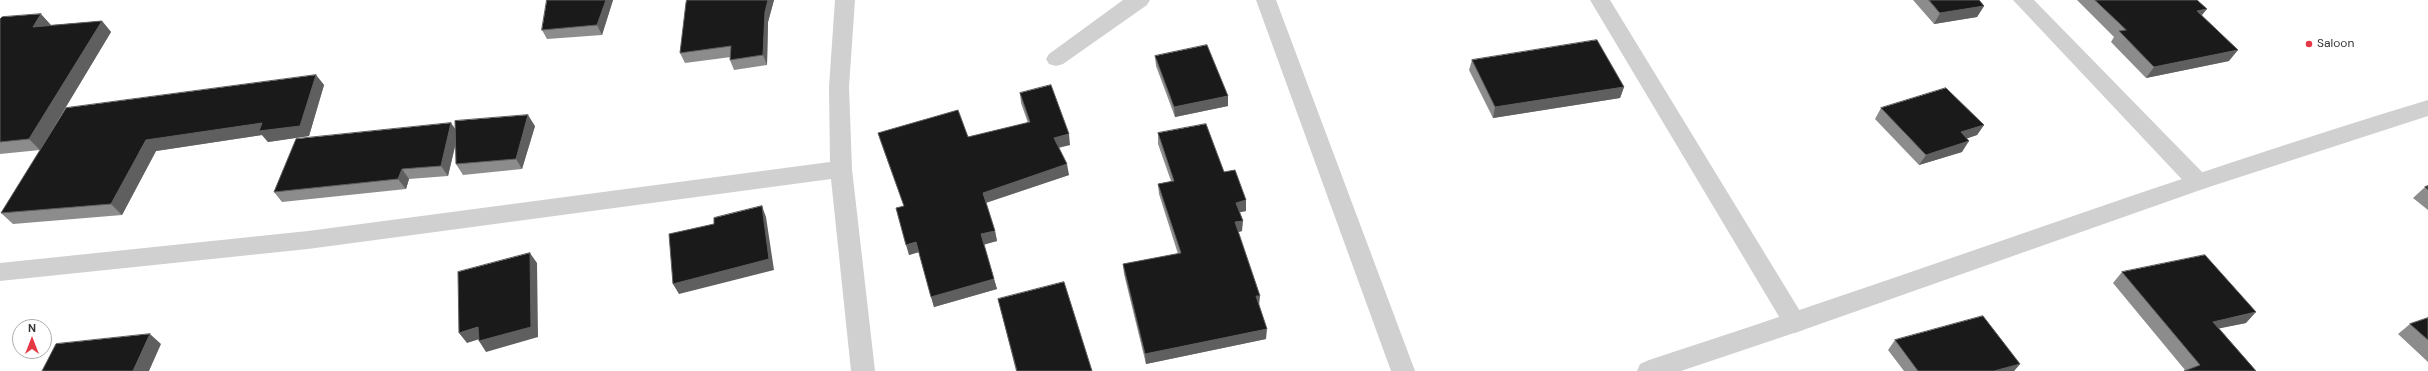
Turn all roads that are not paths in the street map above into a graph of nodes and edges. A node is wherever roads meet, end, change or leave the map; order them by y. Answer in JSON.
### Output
{"nodes":[{"id":1,"x":845,"y":0,"type":"edge"},
{"id":2,"x":1140,"y":0,"type":"edge"},
{"id":3,"x":1266,"y":0,"type":"edge"},
{"id":4,"x":1600,"y":0,"type":"edge"},
{"id":5,"x":2023,"y":0,"type":"edge"},
{"id":6,"x":1056,"y":59,"type":"dead end"},
{"id":7,"x":2428,"y":108,"type":"edge"},
{"id":8,"x":841,"y":169,"type":"junction"},
{"id":9,"x":2198,"y":182,"type":"junction"},
{"id":10,"x":0,"y":272,"type":"edge"},
{"id":11,"x":1795,"y":323,"type":"junction"},
{"id":12,"x":863,"y":371,"type":"edge"},
{"id":13,"x":1403,"y":371,"type":"edge"},
{"id":14,"x":1649,"y":371,"type":"edge"}],
"edges":[{"from":1,"to":8,"type":"street"},
{"from":2,"to":6,"type":"street"},
{"from":3,"to":13,"type":"street"},
{"from":4,"to":11,"type":"street"},
{"from":5,"to":9,"type":"street"},
{"from":7,"to":9,"type":"street"},
{"from":8,"to":10,"type":"street"},
{"from":8,"to":12,"type":"street"},
{"from":9,"to":11,"type":"street"},
{"from":11,"to":14,"type":"street"}]}
